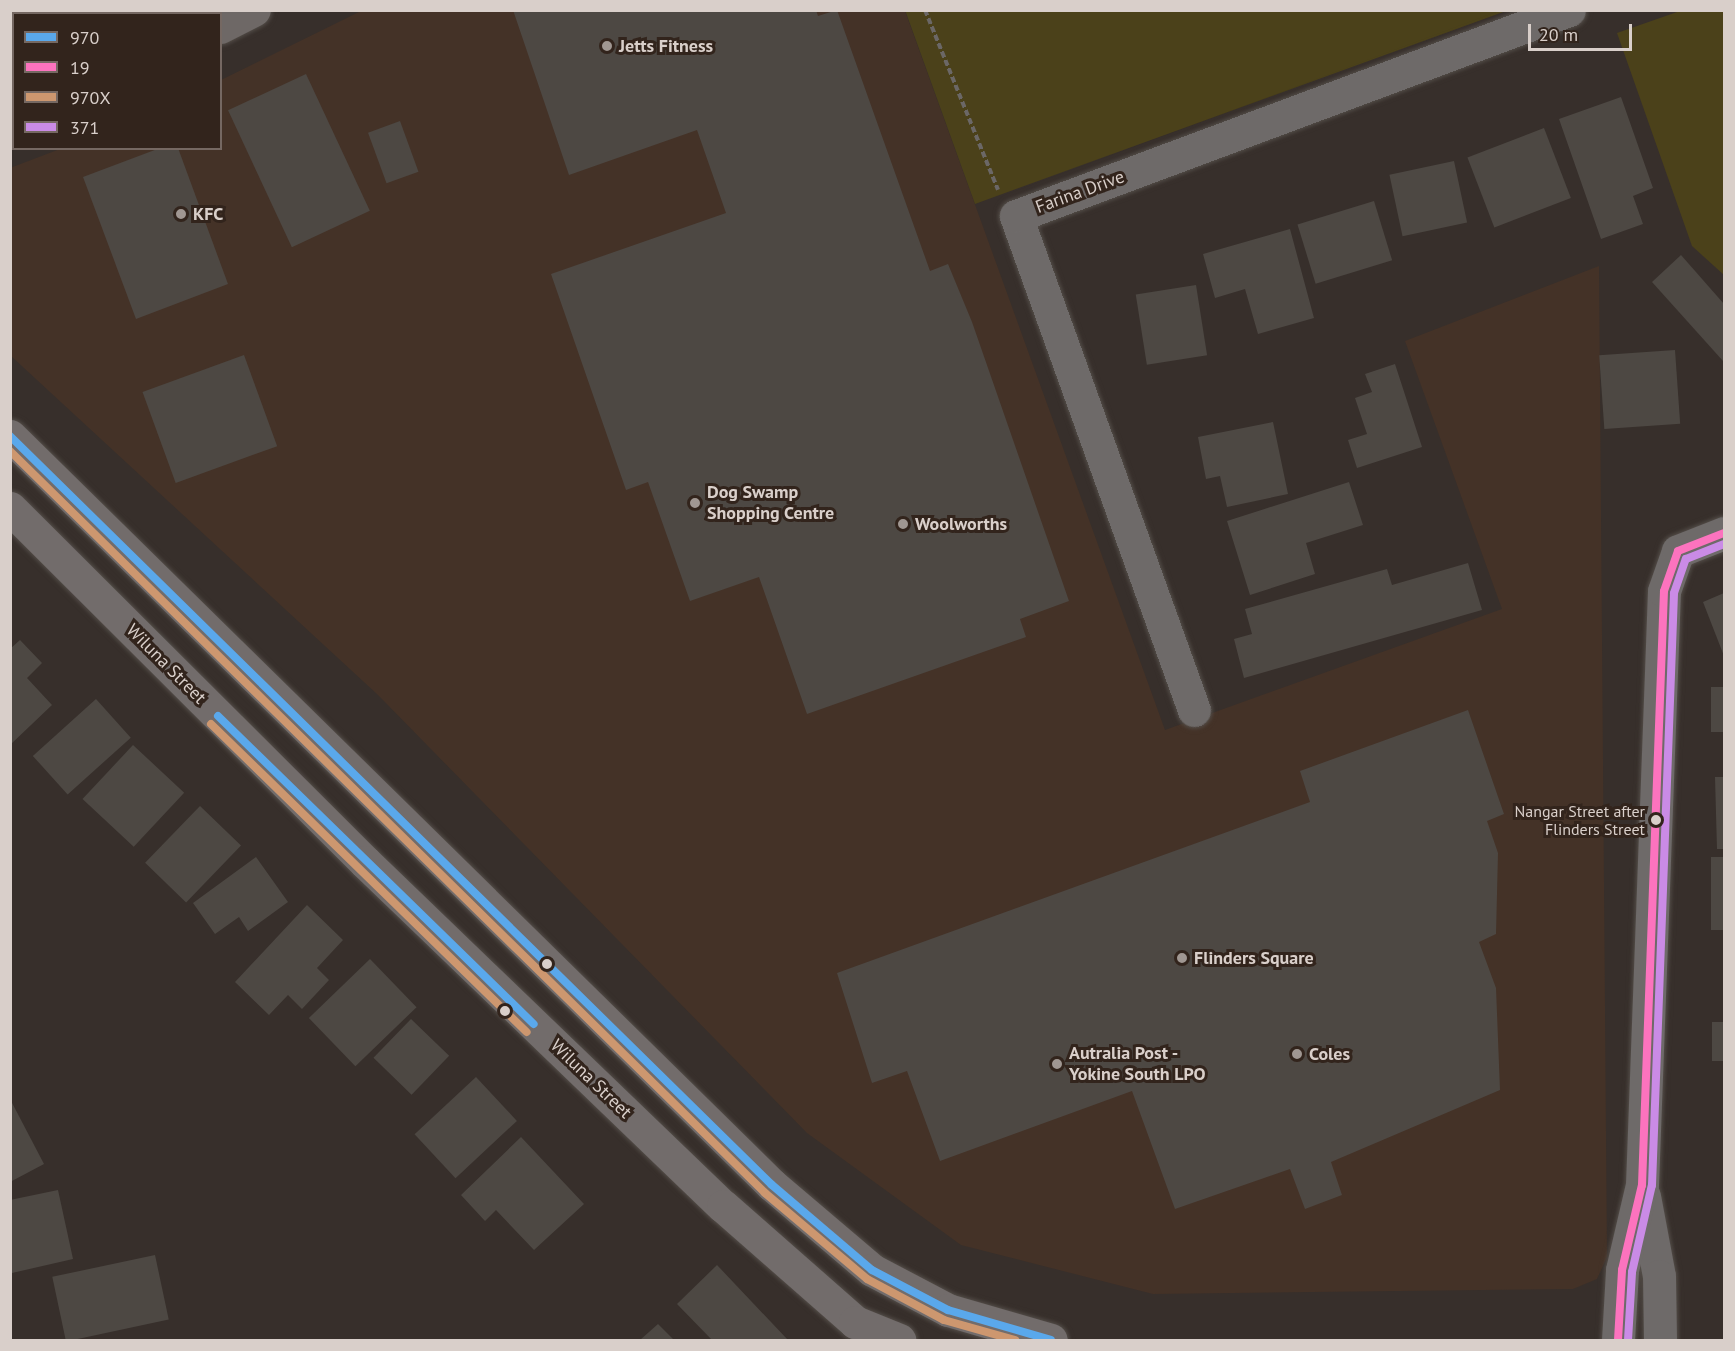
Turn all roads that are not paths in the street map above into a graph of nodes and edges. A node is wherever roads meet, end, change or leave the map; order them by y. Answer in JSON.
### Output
{"nodes":[{"id":1,"x":254,"y":10,"type":"edge"},
{"id":2,"x":1569,"y":10,"type":"edge"},
{"id":3,"x":222,"y":26,"type":"edge"},
{"id":4,"x":10,"y":436,"type":"edge"},
{"id":5,"x":10,"y":508,"type":"edge"},
{"id":6,"x":1725,"y":533,"type":"edge"},
{"id":7,"x":194,"y":617,"type":"junction"},
{"id":8,"x":157,"y":656,"type":"junction"},
{"id":9,"x":1194,"y":710,"type":"dead end"},
{"id":10,"x":1642,"y":1185,"type":"junction"},
{"id":11,"x":862,"y":1331,"type":"edge"},
{"id":12,"x":899,"y":1341,"type":"edge"},
{"id":13,"x":1051,"y":1341,"type":"edge"},
{"id":14,"x":1618,"y":1341,"type":"edge"},
{"id":15,"x":1660,"y":1341,"type":"edge"}],
"edges":[{"from":1,"to":3,"type":"highway"},
{"from":2,"to":9,"type":"street","name":"Farina Drive"},
{"from":4,"to":7,"type":"main road"},
{"from":5,"to":8,"type":"main road","name":"Wiluna Street"},
{"from":6,"to":10,"type":"street"},
{"from":7,"to":8,"type":"main road"},
{"from":7,"to":13,"type":"main road"},
{"from":8,"to":11,"type":"main road","name":"Wiluna Street"},
{"from":10,"to":14,"type":"street"},
{"from":10,"to":15,"type":"street"},
{"from":11,"to":12,"type":"main road","name":"Wiluna Street"}]}
